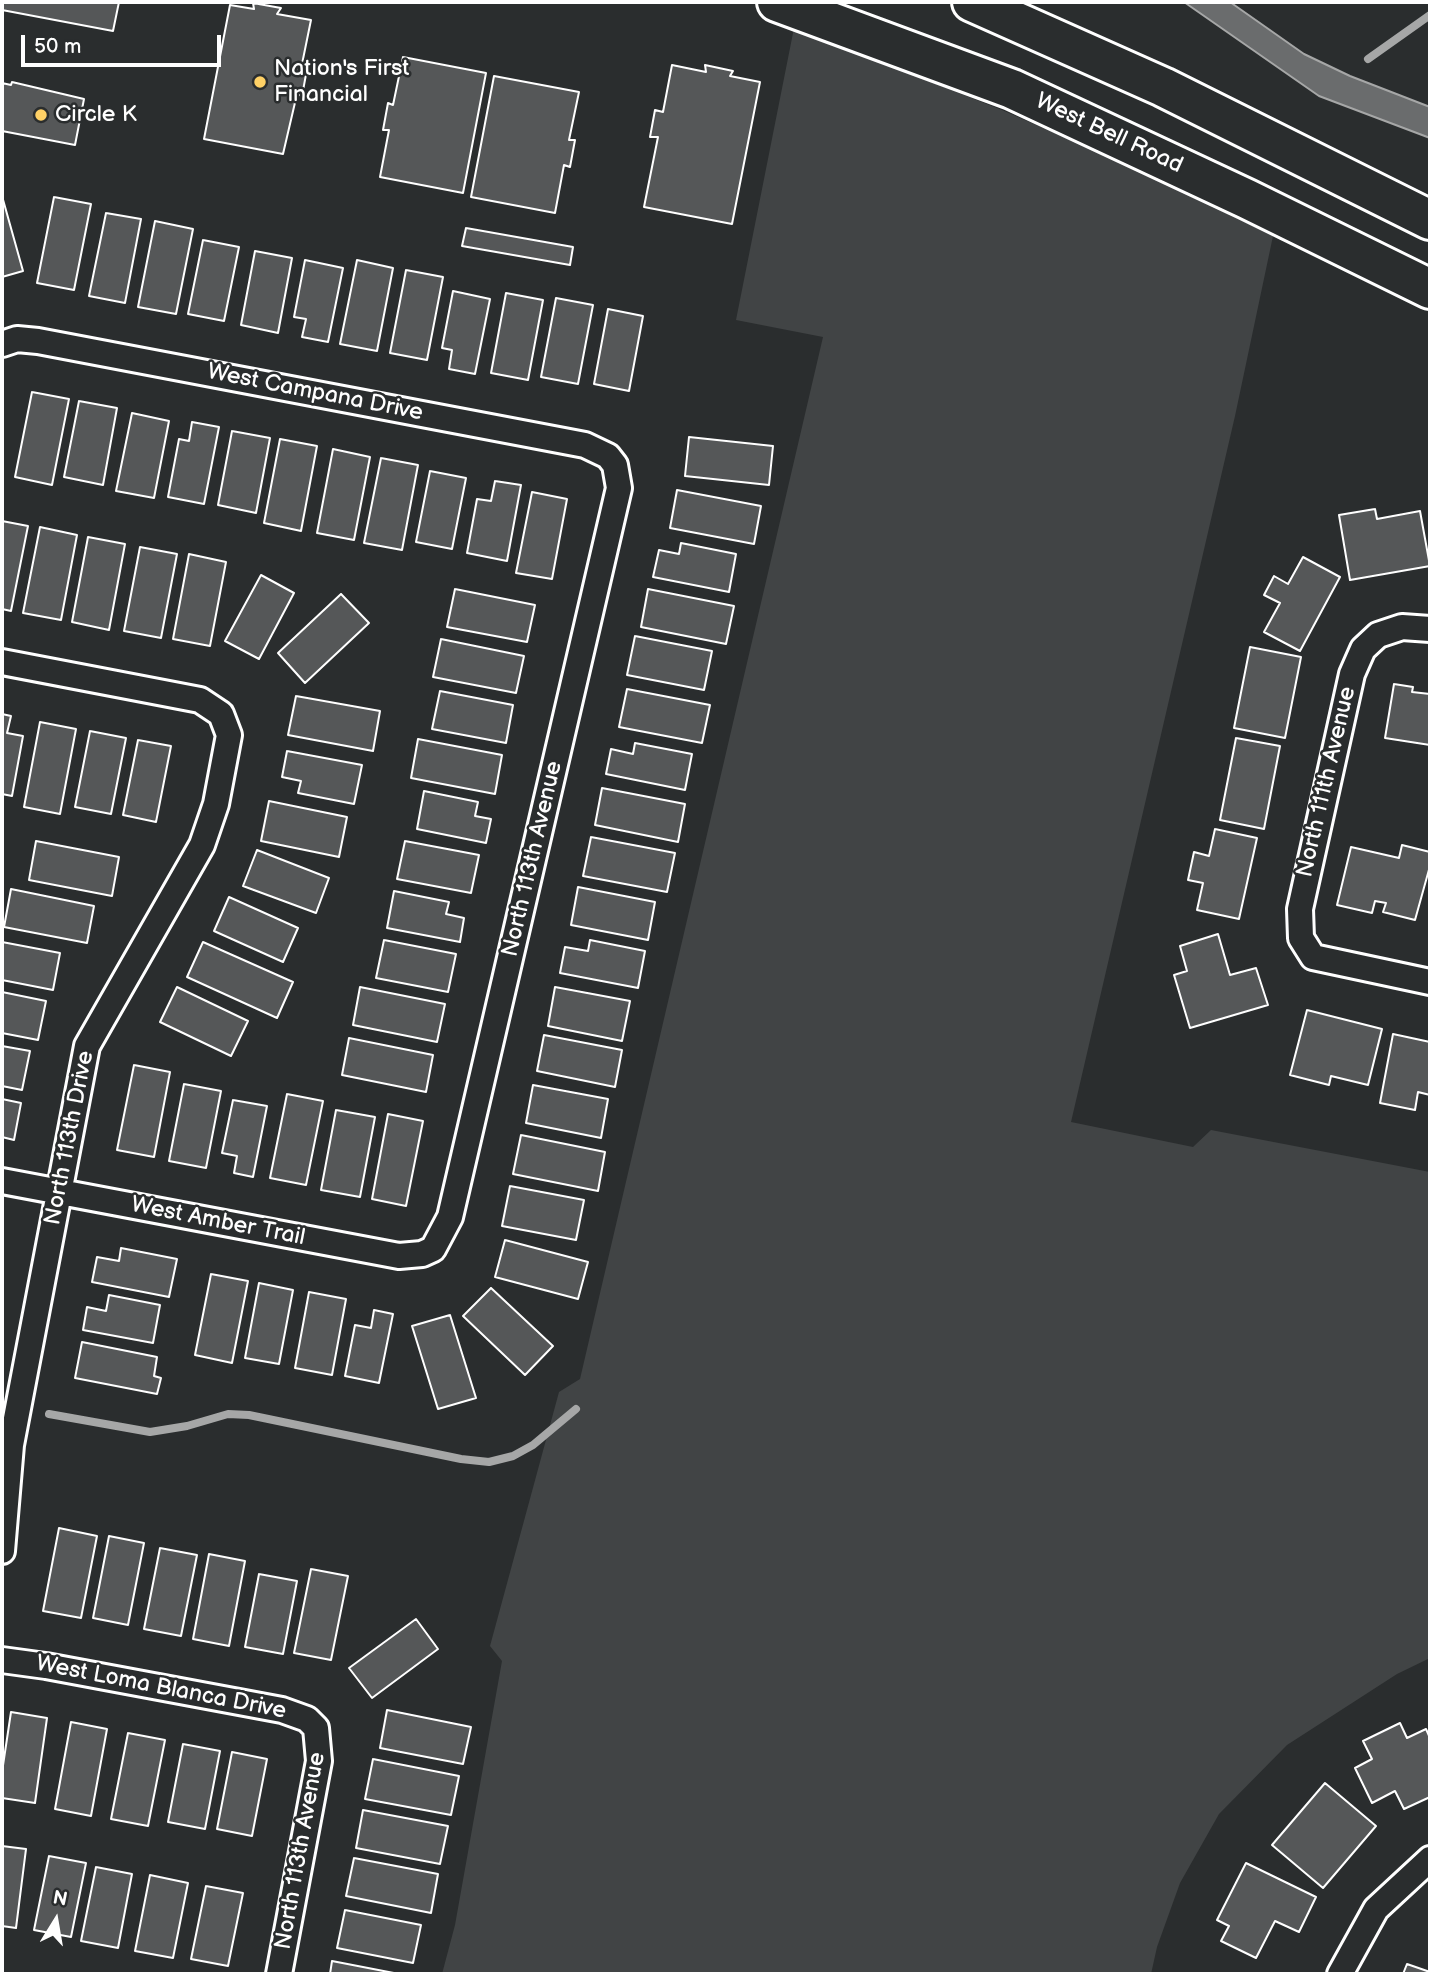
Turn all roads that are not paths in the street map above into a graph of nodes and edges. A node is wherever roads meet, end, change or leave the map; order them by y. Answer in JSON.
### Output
{"nodes":[{"id":1,"x":777,"y":2,"type":"edge"},
{"id":2,"x":972,"y":2,"type":"edge"},
{"id":3,"x":1430,"y":220,"type":"edge"},
{"id":4,"x":1430,"y":289,"type":"edge"},
{"id":5,"x":5,"y":342,"type":"edge"},
{"id":6,"x":615,"y":465,"type":"joint"},
{"id":7,"x":1430,"y":629,"type":"edge"},
{"id":8,"x":2,"y":662,"type":"edge"},
{"id":9,"x":1430,"y":982,"type":"edge"},
{"id":10,"x":2,"y":1181,"type":"edge"},
{"id":11,"x":59,"y":1192,"type":"junction"},
{"id":12,"x":433,"y":1249,"type":"joint"},
{"id":13,"x":2,"y":1552,"type":"edge"},
{"id":14,"x":2,"y":1660,"type":"edge"},
{"id":15,"x":316,"y":1728,"type":"joint"},
{"id":16,"x":1430,"y":1859,"type":"edge"},
{"id":17,"x":279,"y":1974,"type":"edge"},
{"id":18,"x":1340,"y":1974,"type":"edge"}],
"edges":[{"from":1,"to":4,"type":"main road","name":"West Bell Road"},
{"from":2,"to":3,"type":"main road"},
{"from":5,"to":6,"type":"street","name":"West Campana Drive"},
{"from":6,"to":12,"type":"street","name":"North 113th Avenue"},
{"from":7,"to":9,"type":"street","name":"North 111th Avenue"},
{"from":8,"to":11,"type":"street","name":"North 113th Drive"},
{"from":10,"to":11,"type":"street","name":"West Amber Trail"},
{"from":11,"to":12,"type":"street","name":"West Amber Trail"},
{"from":11,"to":13,"type":"street","name":"North 113th Drive"},
{"from":14,"to":15,"type":"street","name":"West Loma Blanca Drive"},
{"from":15,"to":17,"type":"street","name":"North 113th Avenue"},
{"from":16,"to":18,"type":"street"}]}
